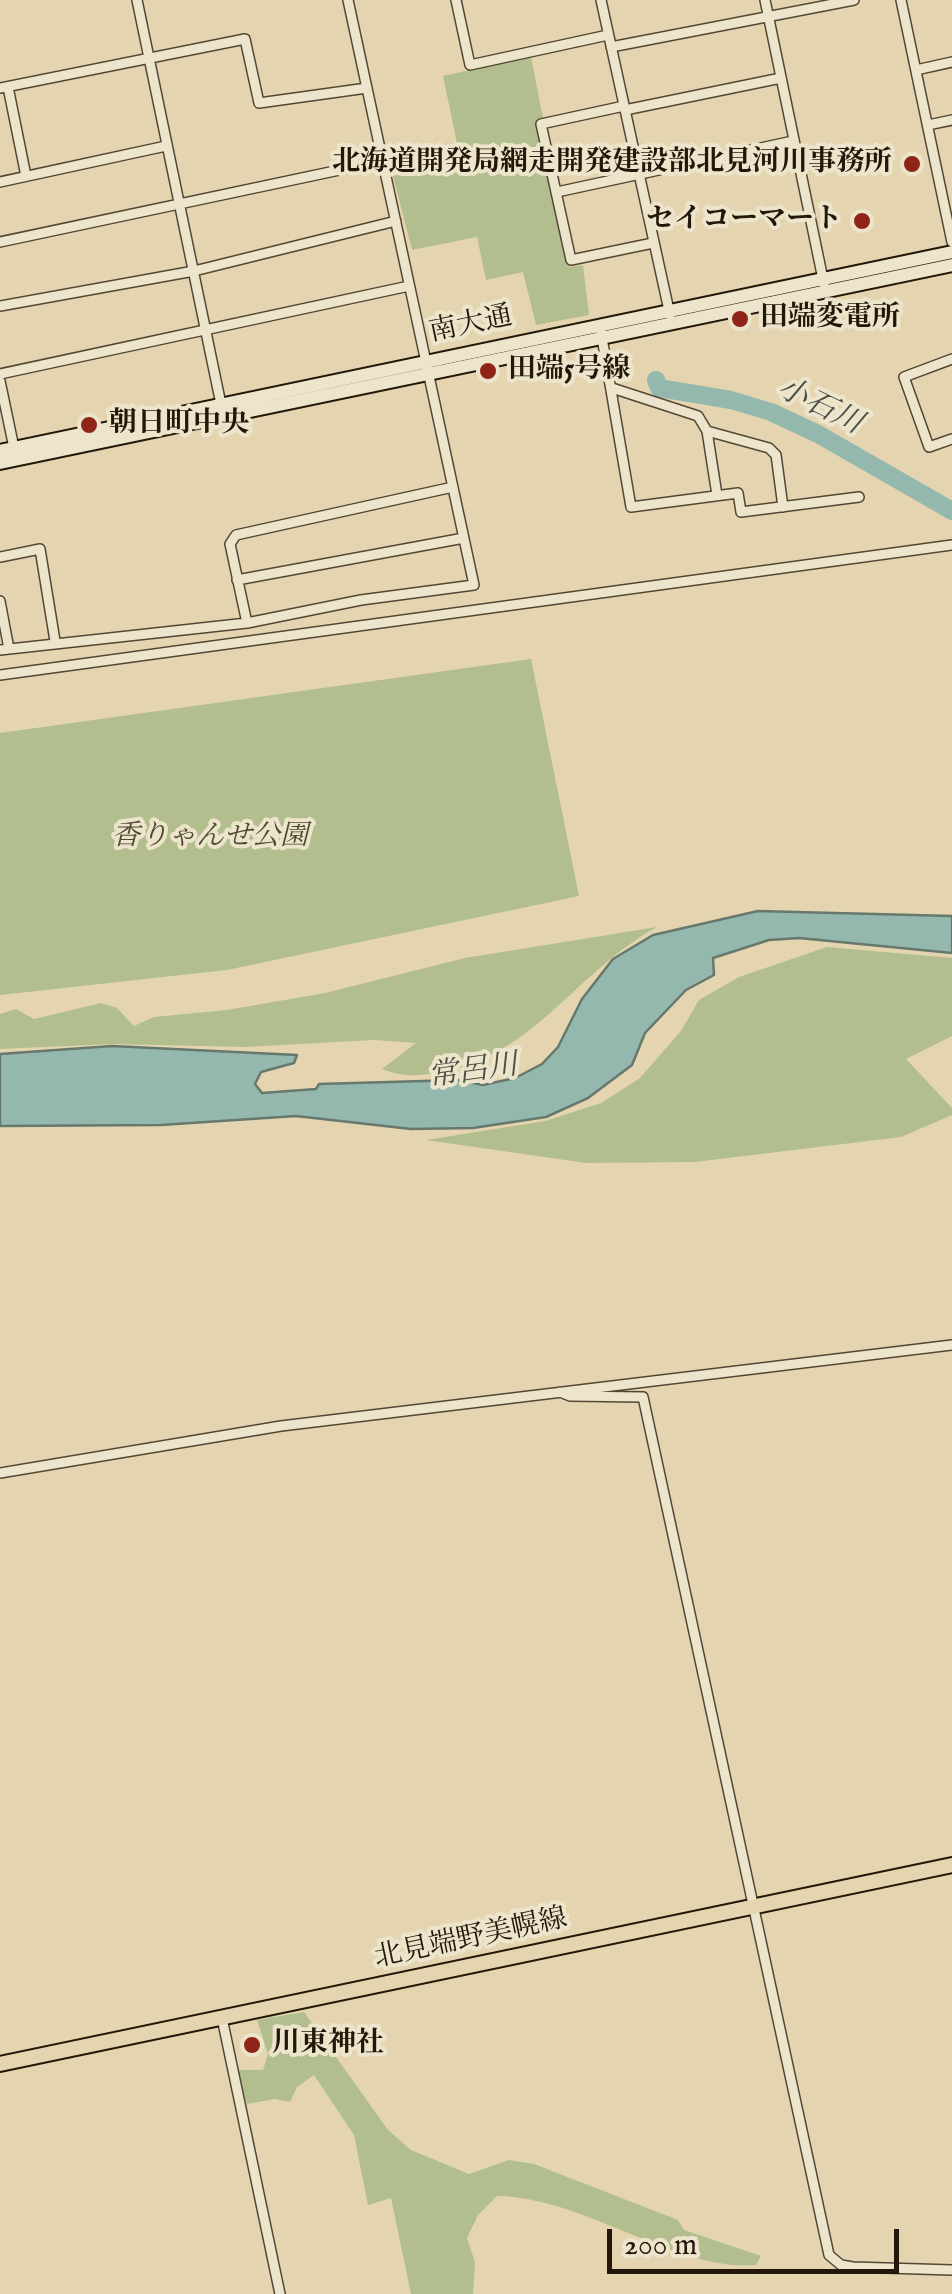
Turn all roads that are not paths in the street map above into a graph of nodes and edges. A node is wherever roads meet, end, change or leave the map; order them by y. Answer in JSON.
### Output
{"nodes":[{"id":1,"x":137,"y":0,"type":"edge"},
{"id":2,"x":348,"y":0,"type":"edge"},
{"id":3,"x":456,"y":0,"type":"edge"},
{"id":4,"x":601,"y":0,"type":"edge"},
{"id":5,"x":765,"y":0,"type":"edge"},
{"id":6,"x":854,"y":0,"type":"edge"},
{"id":7,"x":901,"y":0,"type":"edge"},
{"id":8,"x":769,"y":17,"type":"junction"},
{"id":9,"x":608,"y":35,"type":"junction"},
{"id":10,"x":611,"y":47,"type":"junction"},
{"id":11,"x":148,"y":58,"type":"junction"},
{"id":12,"x":952,"y":62,"type":"edge"},
{"id":13,"x":916,"y":70,"type":"junction"},
{"id":14,"x":781,"y":78,"type":"junction"},
{"id":15,"x":4,"y":88,"type":"edge"},
{"id":16,"x":367,"y":88,"type":"junction"},
{"id":17,"x":625,"y":108,"type":"junction"},
{"id":18,"x":952,"y":120,"type":"edge"},
{"id":19,"x":928,"y":125,"type":"junction"},
{"id":20,"x":793,"y":141,"type":"junction"},
{"id":21,"x":166,"y":146,"type":"junction"},
{"id":22,"x":382,"y":161,"type":"junction"},
{"id":23,"x":639,"y":174,"type":"junction"},
{"id":24,"x":26,"y":176,"type":"junction"},
{"id":25,"x":0,"y":182,"type":"edge"},
{"id":26,"x":557,"y":192,"type":"junction"},
{"id":27,"x":178,"y":205,"type":"junction"},
{"id":28,"x":396,"y":221,"type":"junction"},
{"id":29,"x":0,"y":242,"type":"edge"},
{"id":30,"x":952,"y":242,"type":"edge"},
{"id":31,"x":653,"y":243,"type":"junction"},
{"id":32,"x":952,"y":252,"type":"edge"},
{"id":33,"x":952,"y":265,"type":"edge"},
{"id":34,"x":194,"y":271,"type":"junction"},
{"id":35,"x":824,"y":285,"type":"junction"},
{"id":36,"x":409,"y":286,"type":"junction"},
{"id":37,"x":0,"y":306,"type":"edge"},
{"id":38,"x":670,"y":316,"type":"junction"},
{"id":39,"x":205,"y":330,"type":"junction"},
{"id":40,"x":601,"y":332,"type":"junction"},
{"id":41,"x":952,"y":360,"type":"edge"},
{"id":42,"x":427,"y":368,"type":"junction"},
{"id":43,"x":0,"y":377,"type":"edge"},
{"id":44,"x":612,"y":388,"type":"junction"},
{"id":45,"x":222,"y":410,"type":"junction"},
{"id":46,"x":707,"y":432,"type":"junction"},
{"id":47,"x":952,"y":439,"type":"edge"},
{"id":48,"x":7,"y":449,"type":"edge"},
{"id":49,"x":0,"y":464,"type":"edge"},
{"id":50,"x":453,"y":487,"type":"junction"},
{"id":51,"x":717,"y":496,"type":"junction"},
{"id":52,"x":859,"y":497,"type":"dead end"},
{"id":53,"x":783,"y":507,"type":"junction"},
{"id":54,"x":464,"y":538,"type":"junction"},
{"id":55,"x":952,"y":545,"type":"edge"},
{"id":56,"x":0,"y":557,"type":"edge"},
{"id":57,"x":237,"y":580,"type":"junction"},
{"id":58,"x":0,"y":602,"type":"edge"},
{"id":59,"x":247,"y":623,"type":"junction"},
{"id":60,"x":55,"y":641,"type":"junction"},
{"id":61,"x":4,"y":650,"type":"edge"},
{"id":62,"x":0,"y":675,"type":"edge"},
{"id":63,"x":952,"y":1344,"type":"edge"},
{"id":64,"x":560,"y":1392,"type":"junction"},
{"id":65,"x":0,"y":1474,"type":"edge"},
{"id":66,"x":952,"y":1865,"type":"edge"},
{"id":67,"x":755,"y":1906,"type":"junction"},
{"id":68,"x":222,"y":2018,"type":"junction"},
{"id":69,"x":0,"y":2064,"type":"edge"},
{"id":70,"x":952,"y":2270,"type":"edge"},
{"id":71,"x":280,"y":2294,"type":"edge"}],
"edges":[{"from":1,"to":11,"type":"street"},
{"from":2,"to":16,"type":"street"},
{"from":3,"to":9,"type":"street"},
{"from":4,"to":9,"type":"street"},
{"from":5,"to":8,"type":"street"},
{"from":6,"to":8,"type":"street"},
{"from":7,"to":13,"type":"street"},
{"from":8,"to":10,"type":"street"},
{"from":8,"to":14,"type":"street"},
{"from":9,"to":10,"type":"street"},
{"from":10,"to":17,"type":"street"},
{"from":11,"to":15,"type":"street"},
{"from":11,"to":16,"type":"street"},
{"from":11,"to":21,"type":"street"},
{"from":12,"to":13,"type":"street"},
{"from":13,"to":19,"type":"street"},
{"from":14,"to":17,"type":"street"},
{"from":14,"to":20,"type":"street"},
{"from":15,"to":24,"type":"street"},
{"from":16,"to":22,"type":"street"},
{"from":17,"to":23,"type":"street"},
{"from":17,"to":26,"type":"street"},
{"from":18,"to":19,"type":"street"},
{"from":19,"to":30,"type":"street"},
{"from":20,"to":23,"type":"street"},
{"from":20,"to":35,"type":"street"},
{"from":21,"to":24,"type":"street"},
{"from":21,"to":27,"type":"street"},
{"from":22,"to":27,"type":"street"},
{"from":22,"to":28,"type":"street"},
{"from":23,"to":26,"type":"street"},
{"from":23,"to":31,"type":"street"},
{"from":24,"to":25,"type":"street"},
{"from":26,"to":31,"type":"street"},
{"from":27,"to":29,"type":"street"},
{"from":27,"to":34,"type":"street"},
{"from":28,"to":34,"type":"street"},
{"from":28,"to":36,"type":"street"},
{"from":31,"to":38,"type":"street"},
{"from":32,"to":35,"type":"street","name":"南大通"},
{"from":33,"to":35,"type":"street","name":"南大通"},
{"from":34,"to":37,"type":"street"},
{"from":34,"to":39,"type":"street"},
{"from":35,"to":38,"type":"street","name":"南大通"},
{"from":36,"to":39,"type":"street"},
{"from":36,"to":42,"type":"street"},
{"from":38,"to":40,"type":"street","name":"南大通"},
{"from":39,"to":43,"type":"street"},
{"from":39,"to":45,"type":"street"},
{"from":40,"to":42,"type":"street","name":"南大通"},
{"from":40,"to":44,"type":"street"},
{"from":41,"to":47,"type":"street"},
{"from":42,"to":45,"type":"street","name":"南大通"},
{"from":42,"to":50,"type":"street"},
{"from":43,"to":48,"type":"street"},
{"from":44,"to":46,"type":"street"},
{"from":44,"to":51,"type":"street"},
{"from":45,"to":48,"type":"street","name":"南大通"},
{"from":45,"to":49,"type":"street","name":"南大通"},
{"from":46,"to":51,"type":"street"},
{"from":46,"to":53,"type":"street"},
{"from":50,"to":54,"type":"street"},
{"from":50,"to":57,"type":"street"},
{"from":51,"to":53,"type":"street"},
{"from":52,"to":53,"type":"street"},
{"from":54,"to":57,"type":"street"},
{"from":54,"to":59,"type":"street"},
{"from":55,"to":62,"type":"street"},
{"from":56,"to":60,"type":"street"},
{"from":57,"to":59,"type":"street"},
{"from":58,"to":61,"type":"street"},
{"from":59,"to":60,"type":"street"},
{"from":60,"to":61,"type":"street"},
{"from":63,"to":64,"type":"street"},
{"from":64,"to":65,"type":"street"},
{"from":64,"to":67,"type":"street"},
{"from":66,"to":67,"type":"main road","name":"北見端野美幌線"},
{"from":67,"to":68,"type":"main road","name":"北見端野美幌線"},
{"from":67,"to":70,"type":"street"},
{"from":68,"to":69,"type":"main road","name":"北見端野美幌線"},
{"from":68,"to":71,"type":"street"}]}
